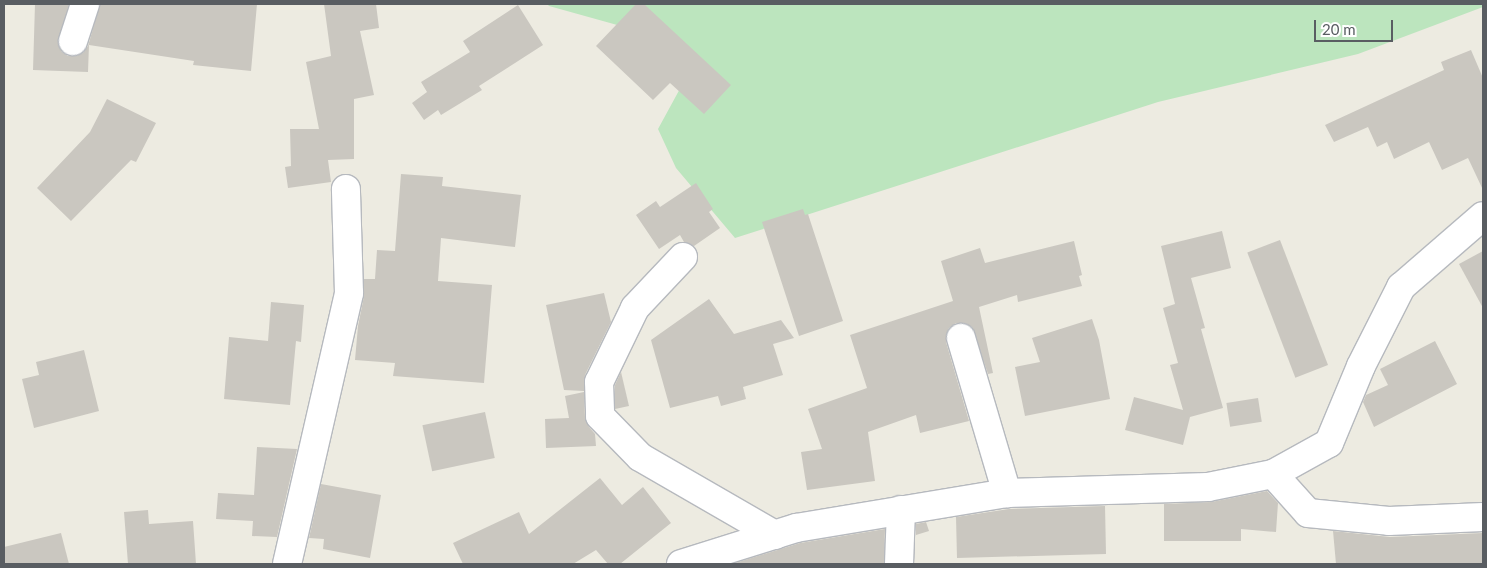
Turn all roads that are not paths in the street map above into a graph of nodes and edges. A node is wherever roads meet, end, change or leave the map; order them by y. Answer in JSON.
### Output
{"nodes":[{"id":1,"x":85,"y":4,"type":"edge"},
{"id":2,"x":73,"y":42,"type":"dead end"},
{"id":3,"x":346,"y":189,"type":"dead end"},
{"id":4,"x":1483,"y":216,"type":"edge"},
{"id":5,"x":683,"y":257,"type":"dead end"},
{"id":6,"x":961,"y":338,"type":"dead end"},
{"id":7,"x":1273,"y":474,"type":"junction"},
{"id":8,"x":1008,"y":492,"type":"junction"},
{"id":9,"x":901,"y":510,"type":"junction"},
{"id":10,"x":1483,"y":517,"type":"edge"},
{"id":11,"x":775,"y":535,"type":"junction"},
{"id":12,"x":287,"y":564,"type":"edge"},
{"id":13,"x":681,"y":564,"type":"edge"},
{"id":14,"x":899,"y":564,"type":"edge"}],
"edges":[{"from":1,"to":2,"type":"street"},
{"from":3,"to":12,"type":"street"},
{"from":4,"to":7,"type":"street"},
{"from":5,"to":11,"type":"street"},
{"from":6,"to":8,"type":"street"},
{"from":7,"to":8,"type":"street"},
{"from":7,"to":10,"type":"street"},
{"from":8,"to":9,"type":"street"},
{"from":9,"to":11,"type":"street"},
{"from":9,"to":14,"type":"street"},
{"from":11,"to":13,"type":"street"}]}
